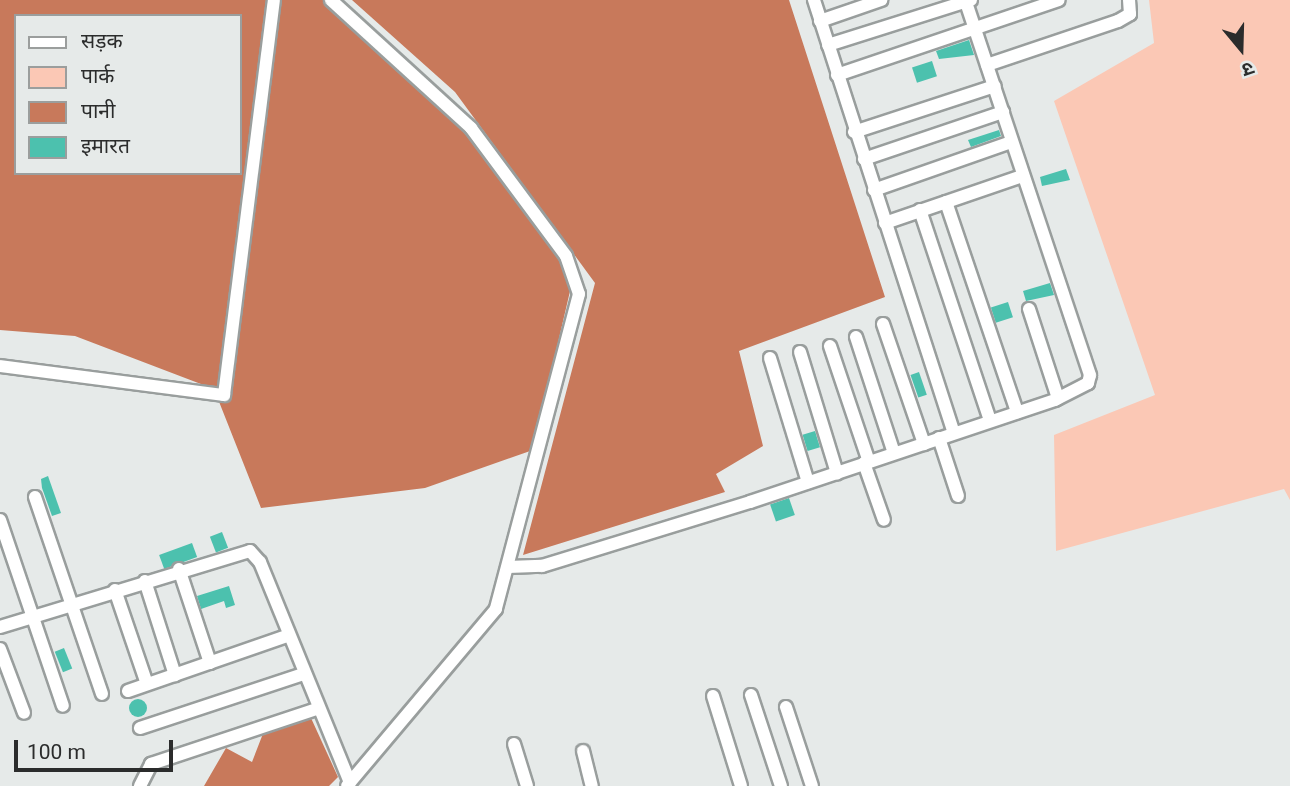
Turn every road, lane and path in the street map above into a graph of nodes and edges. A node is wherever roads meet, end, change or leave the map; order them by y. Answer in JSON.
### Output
{"nodes":[{"id":1,"x":274,"y":0,"type":"edge"},
{"id":2,"x":331,"y":0,"type":"edge"},
{"id":3,"x":814,"y":0,"type":"edge"},
{"id":4,"x":881,"y":0,"type":"edge"},
{"id":5,"x":1059,"y":0,"type":"edge"},
{"id":6,"x":1129,"y":0,"type":"edge"},
{"id":7,"x":967,"y":1,"type":"edge"},
{"id":8,"x":820,"y":21,"type":"junction"},
{"id":9,"x":974,"y":27,"type":"junction"},
{"id":10,"x":828,"y":45,"type":"junction"},
{"id":11,"x":987,"y":65,"type":"junction"},
{"id":12,"x":837,"y":75,"type":"junction"},
{"id":13,"x":995,"y":86,"type":"junction"},
{"id":14,"x":1003,"y":112,"type":"junction"},
{"id":15,"x":854,"y":132,"type":"junction"},
{"id":16,"x":1012,"y":142,"type":"junction"},
{"id":17,"x":864,"y":159,"type":"junction"},
{"id":18,"x":1022,"y":176,"type":"junction"},
{"id":19,"x":874,"y":190,"type":"junction"},
{"id":20,"x":946,"y":202,"type":"junction"},
{"id":21,"x":920,"y":210,"type":"junction"},
{"id":22,"x":885,"y":223,"type":"junction"},
{"id":23,"x":1029,"y":309,"type":"dead end"},
{"id":24,"x":883,"y":324,"type":"dead end"},
{"id":25,"x":856,"y":337,"type":"dead end"},
{"id":26,"x":830,"y":346,"type":"dead end"},
{"id":27,"x":800,"y":352,"type":"dead end"},
{"id":28,"x":770,"y":358,"type":"dead end"},
{"id":29,"x":0,"y":366,"type":"edge"},
{"id":30,"x":1058,"y":398,"type":"junction"},
{"id":31,"x":1017,"y":412,"type":"junction"},
{"id":32,"x":990,"y":421,"type":"junction"},
{"id":33,"x":954,"y":433,"type":"junction"},
{"id":34,"x":939,"y":438,"type":"junction"},
{"id":35,"x":924,"y":443,"type":"junction"},
{"id":36,"x":894,"y":453,"type":"junction"},
{"id":37,"x":867,"y":463,"type":"junction"},
{"id":38,"x":837,"y":473,"type":"junction"},
{"id":39,"x":808,"y":482,"type":"junction"},
{"id":40,"x":958,"y":496,"type":"dead end"},
{"id":41,"x":35,"y":497,"type":"dead end"},
{"id":42,"x":0,"y":520,"type":"edge"},
{"id":43,"x":884,"y":520,"type":"dead end"},
{"id":44,"x":508,"y":567,"type":"junction"},
{"id":45,"x":179,"y":569,"type":"junction"},
{"id":46,"x":145,"y":581,"type":"junction"},
{"id":47,"x":115,"y":590,"type":"junction"},
{"id":48,"x":71,"y":605,"type":"junction"},
{"id":49,"x":33,"y":617,"type":"junction"},
{"id":50,"x":0,"y":627,"type":"edge"},
{"id":51,"x":287,"y":636,"type":"junction"},
{"id":52,"x":0,"y":649,"type":"edge"},
{"id":53,"x":209,"y":663,"type":"junction"},
{"id":54,"x":303,"y":674,"type":"junction"},
{"id":55,"x":175,"y":675,"type":"junction"},
{"id":56,"x":147,"y":684,"type":"junction"},
{"id":57,"x":128,"y":691,"type":"dead end"},
{"id":58,"x":102,"y":694,"type":"dead end"},
{"id":59,"x":751,"y":695,"type":"dead end"},
{"id":60,"x":713,"y":696,"type":"dead end"},
{"id":61,"x":63,"y":706,"type":"dead end"},
{"id":62,"x":786,"y":707,"type":"dead end"},
{"id":63,"x":316,"y":709,"type":"junction"},
{"id":64,"x":24,"y":713,"type":"dead end"},
{"id":65,"x":140,"y":728,"type":"dead end"},
{"id":66,"x":514,"y":744,"type":"dead end"},
{"id":67,"x":583,"y":751,"type":"dead end"},
{"id":68,"x":349,"y":784,"type":"edge"},
{"id":69,"x":140,"y":786,"type":"edge"},
{"id":70,"x":527,"y":786,"type":"edge"},
{"id":71,"x":592,"y":786,"type":"edge"},
{"id":72,"x":741,"y":786,"type":"edge"},
{"id":73,"x":781,"y":786,"type":"edge"},
{"id":74,"x":812,"y":786,"type":"edge"}],
"edges":[{"from":1,"to":29,"type":"street"},
{"from":2,"to":44,"type":"street"},
{"from":3,"to":8,"type":"street"},
{"from":4,"to":8,"type":"street"},
{"from":5,"to":9,"type":"street"},
{"from":6,"to":11,"type":"street"},
{"from":7,"to":9,"type":"street"},
{"from":7,"to":10,"type":"street"},
{"from":8,"to":10,"type":"street"},
{"from":9,"to":11,"type":"street"},
{"from":9,"to":12,"type":"street"},
{"from":10,"to":12,"type":"street"},
{"from":11,"to":13,"type":"street"},
{"from":12,"to":15,"type":"street"},
{"from":13,"to":14,"type":"street"},
{"from":13,"to":15,"type":"street"},
{"from":14,"to":16,"type":"street"},
{"from":14,"to":17,"type":"street"},
{"from":15,"to":17,"type":"street"},
{"from":16,"to":18,"type":"street"},
{"from":16,"to":19,"type":"street"},
{"from":17,"to":19,"type":"street"},
{"from":18,"to":20,"type":"street"},
{"from":18,"to":30,"type":"street"},
{"from":19,"to":22,"type":"street"},
{"from":20,"to":21,"type":"street"},
{"from":20,"to":31,"type":"street"},
{"from":21,"to":22,"type":"street"},
{"from":21,"to":32,"type":"street"},
{"from":22,"to":33,"type":"street"},
{"from":23,"to":30,"type":"street"},
{"from":24,"to":35,"type":"street"},
{"from":25,"to":36,"type":"street"},
{"from":26,"to":37,"type":"street"},
{"from":27,"to":38,"type":"street"},
{"from":28,"to":39,"type":"street"},
{"from":30,"to":31,"type":"street"},
{"from":31,"to":32,"type":"street"},
{"from":32,"to":33,"type":"street"},
{"from":33,"to":34,"type":"street"},
{"from":34,"to":35,"type":"street"},
{"from":34,"to":40,"type":"street"},
{"from":35,"to":36,"type":"street"},
{"from":36,"to":37,"type":"street"},
{"from":37,"to":38,"type":"street"},
{"from":37,"to":43,"type":"street"},
{"from":38,"to":39,"type":"street"},
{"from":39,"to":44,"type":"street"},
{"from":41,"to":48,"type":"street"},
{"from":42,"to":49,"type":"street"},
{"from":44,"to":68,"type":"street"},
{"from":45,"to":46,"type":"street"},
{"from":45,"to":51,"type":"street"},
{"from":45,"to":53,"type":"street"},
{"from":46,"to":47,"type":"street"},
{"from":46,"to":55,"type":"street"},
{"from":47,"to":48,"type":"street"},
{"from":47,"to":56,"type":"street"},
{"from":48,"to":49,"type":"street"},
{"from":48,"to":58,"type":"street"},
{"from":49,"to":50,"type":"street"},
{"from":49,"to":61,"type":"street"},
{"from":51,"to":53,"type":"street"},
{"from":51,"to":54,"type":"street"},
{"from":52,"to":64,"type":"street"},
{"from":53,"to":55,"type":"street"},
{"from":54,"to":63,"type":"street"},
{"from":54,"to":65,"type":"street"},
{"from":55,"to":56,"type":"street"},
{"from":56,"to":57,"type":"street"},
{"from":59,"to":73,"type":"street"},
{"from":60,"to":72,"type":"street"},
{"from":62,"to":74,"type":"street"},
{"from":63,"to":68,"type":"street"},
{"from":63,"to":69,"type":"street"},
{"from":66,"to":70,"type":"street"},
{"from":67,"to":71,"type":"street"}]}
